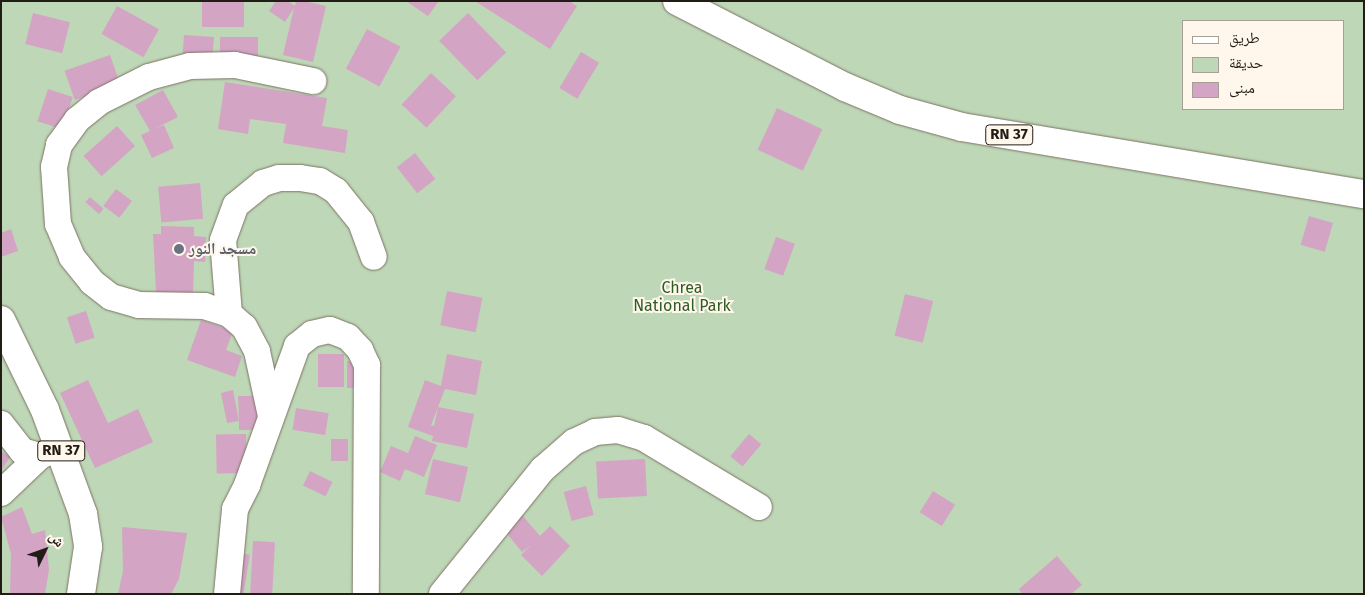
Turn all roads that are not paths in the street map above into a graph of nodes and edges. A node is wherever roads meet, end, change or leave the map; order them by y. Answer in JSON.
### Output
{"nodes":[{"id":1,"x":677,"y":1,"type":"edge"},
{"id":2,"x":313,"y":81,"type":"dead end"},
{"id":3,"x":1364,"y":194,"type":"edge"},
{"id":4,"x":374,"y":257,"type":"dead end"},
{"id":5,"x":229,"y":314,"type":"junction"},
{"id":6,"x":1,"y":320,"type":"edge"},
{"id":7,"x":271,"y":416,"type":"junction"},
{"id":8,"x":1,"y":424,"type":"edge"},
{"id":9,"x":50,"y":451,"type":"junction"},
{"id":10,"x":1,"y":493,"type":"edge"},
{"id":11,"x":759,"y":507,"type":"dead end"},
{"id":12,"x":82,"y":593,"type":"edge"},
{"id":13,"x":227,"y":594,"type":"edge"},
{"id":14,"x":366,"y":594,"type":"edge"},
{"id":15,"x":442,"y":594,"type":"edge"}],
"edges":[{"from":1,"to":3,"type":"main road","number":"RN 37"},
{"from":2,"to":5,"type":"street"},
{"from":4,"to":5,"type":"street"},
{"from":5,"to":7,"type":"street"},
{"from":6,"to":9,"type":"main road","number":"RN 37"},
{"from":7,"to":13,"type":"street"},
{"from":7,"to":14,"type":"street"},
{"from":8,"to":9,"type":"street"},
{"from":9,"to":10,"type":"street"},
{"from":9,"to":12,"type":"main road","number":"RN 37"},
{"from":11,"to":15,"type":"street"}]}
